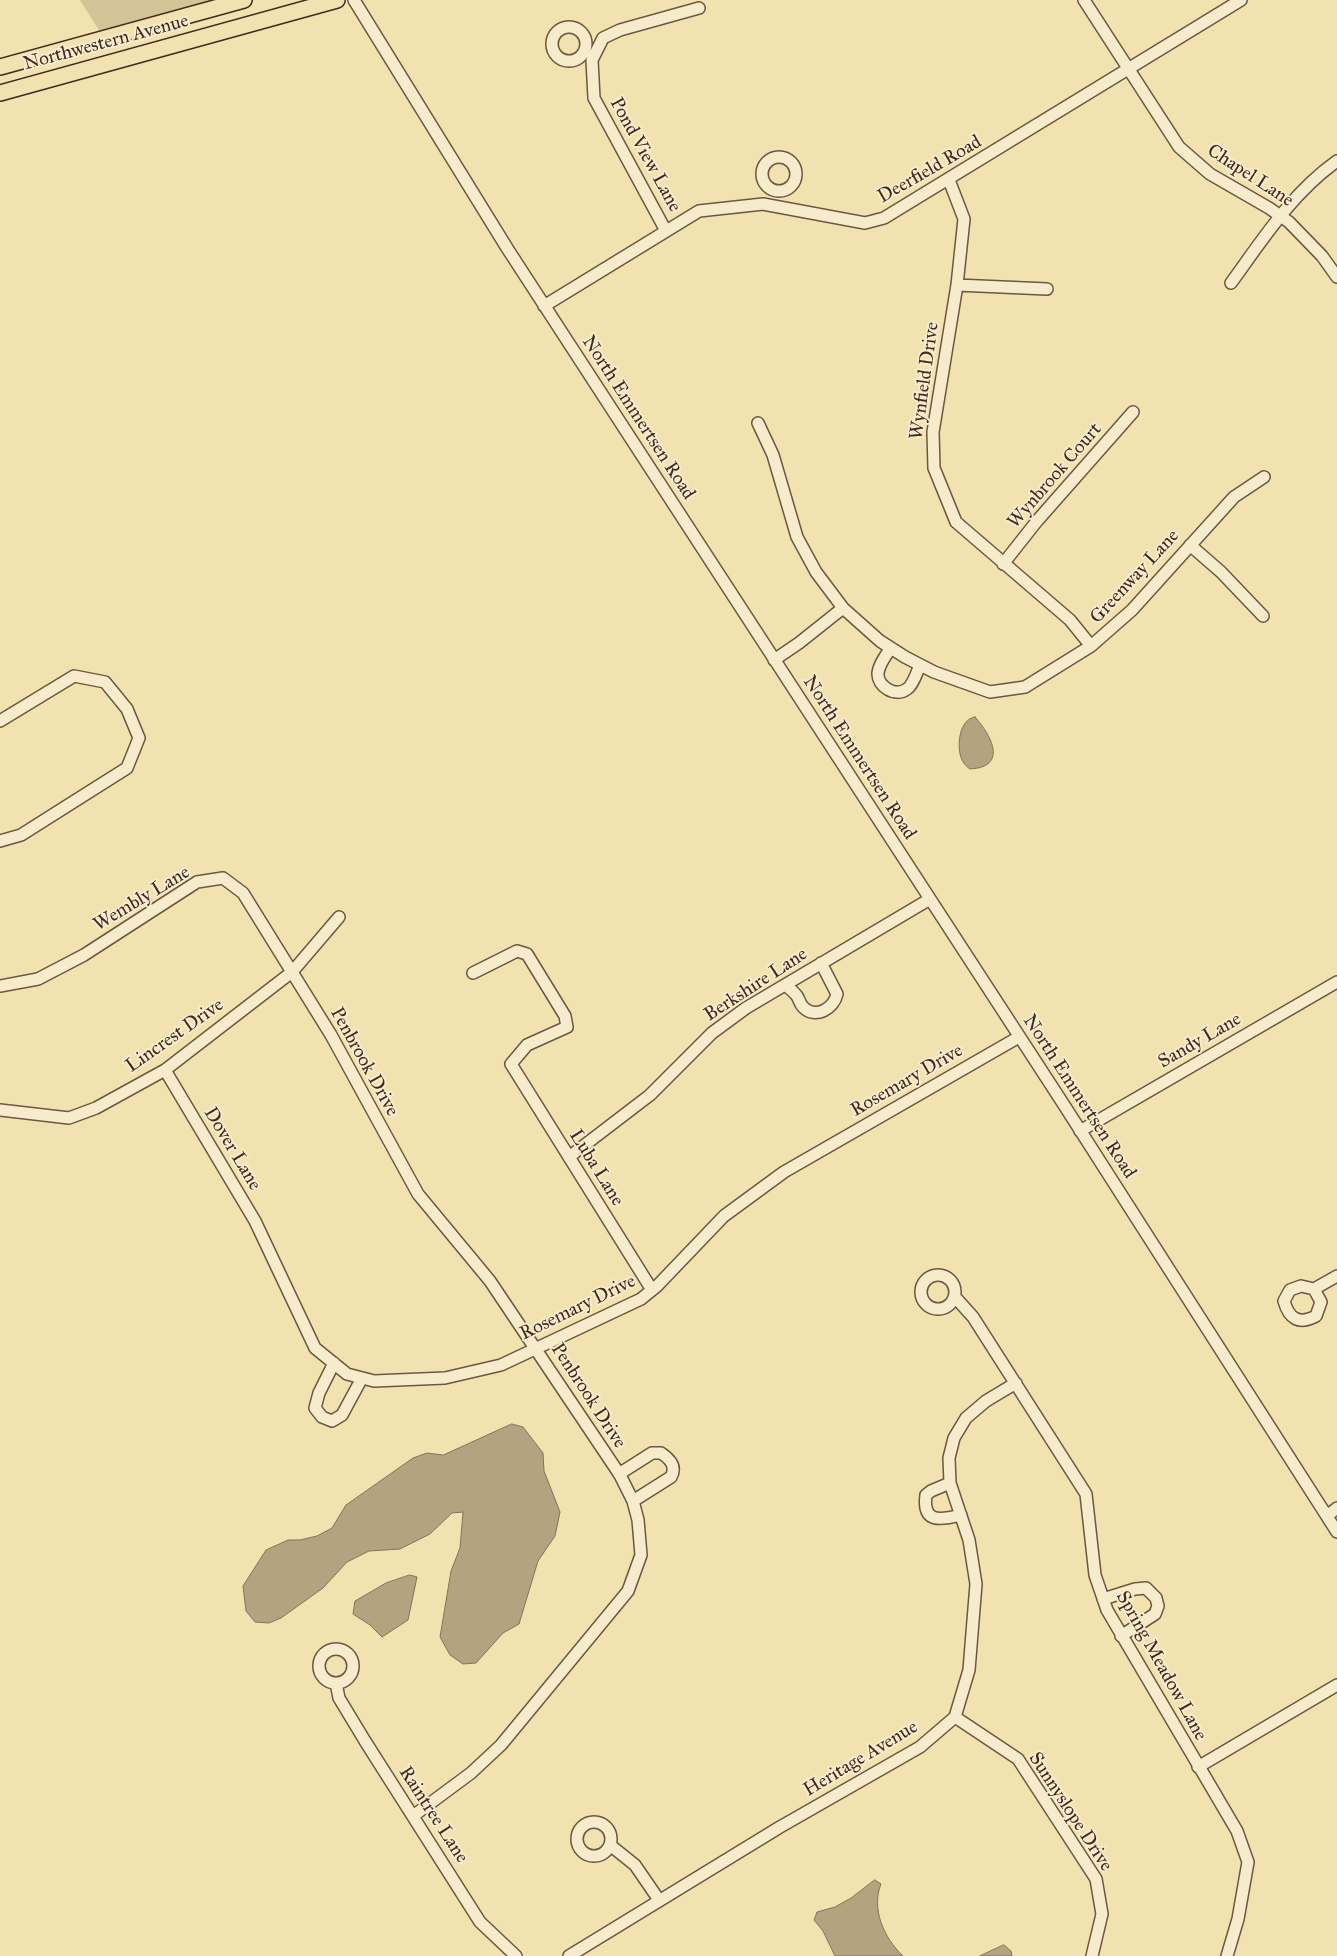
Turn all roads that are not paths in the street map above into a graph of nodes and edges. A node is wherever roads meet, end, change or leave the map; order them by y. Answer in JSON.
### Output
{"nodes":[{"id":1,"x":244,"y":0,"type":"edge"},
{"id":2,"x":337,"y":0,"type":"edge"},
{"id":3,"x":354,"y":0,"type":"edge"},
{"id":4,"x":1084,"y":0,"type":"edge"},
{"id":5,"x":1241,"y":0,"type":"edge"},
{"id":6,"x":699,"y":8,"type":"dead end"},
{"id":7,"x":0,"y":67,"type":"edge"},
{"id":8,"x":1128,"y":69,"type":"junction"},
{"id":9,"x":0,"y":93,"type":"edge"},
{"id":10,"x":1337,"y":161,"type":"edge"},
{"id":11,"x":949,"y":180,"type":"junction"},
{"id":12,"x":774,"y":190,"type":"dead end"},
{"id":13,"x":773,"y":206,"type":"junction"},
{"id":14,"x":1280,"y":216,"type":"junction"},
{"id":15,"x":666,"y":231,"type":"junction"},
{"id":16,"x":1337,"y":276,"type":"edge"},
{"id":17,"x":1231,"y":283,"type":"dead end"},
{"id":18,"x":957,"y":285,"type":"junction"},
{"id":19,"x":1047,"y":289,"type":"dead end"},
{"id":20,"x":544,"y":306,"type":"junction"},
{"id":21,"x":1133,"y":412,"type":"dead end"},
{"id":22,"x":758,"y":423,"type":"dead end"},
{"id":23,"x":1264,"y":477,"type":"dead end"},
{"id":24,"x":1190,"y":545,"type":"junction"},
{"id":25,"x":1003,"y":564,"type":"junction"},
{"id":26,"x":843,"y":608,"type":"junction"},
{"id":27,"x":1263,"y":616,"type":"dead end"},
{"id":28,"x":1092,"y":646,"type":"junction"},
{"id":29,"x":891,"y":648,"type":"junction"},
{"id":30,"x":774,"y":660,"type":"junction"},
{"id":31,"x":920,"y":665,"type":"junction"},
{"id":32,"x":0,"y":722,"type":"edge"},
{"id":33,"x":0,"y":841,"type":"edge"},
{"id":34,"x":930,"y":899,"type":"junction"},
{"id":35,"x":339,"y":917,"type":"dead end"},
{"id":36,"x":821,"y":963,"type":"junction"},
{"id":37,"x":292,"y":972,"type":"junction"},
{"id":38,"x":473,"y":973,"type":"dead end"},
{"id":39,"x":1337,"y":982,"type":"edge"},
{"id":40,"x":785,"y":984,"type":"junction"},
{"id":41,"x":0,"y":986,"type":"edge"},
{"id":42,"x":1019,"y":1036,"type":"junction"},
{"id":43,"x":165,"y":1070,"type":"junction"},
{"id":44,"x":0,"y":1110,"type":"edge"},
{"id":45,"x":1080,"y":1131,"type":"junction"},
{"id":46,"x":569,"y":1157,"type":"junction"},
{"id":47,"x":267,"y":1247,"type":"joint"},
{"id":48,"x":1337,"y":1276,"type":"edge"},
{"id":49,"x":1314,"y":1289,"type":"dead end"},
{"id":50,"x":652,"y":1290,"type":"junction"},
{"id":51,"x":955,"y":1297,"type":"dead end"},
{"id":52,"x":536,"y":1348,"type":"junction"},
{"id":53,"x":334,"y":1363,"type":"junction"},
{"id":54,"x":362,"y":1378,"type":"junction"},
{"id":55,"x":1016,"y":1383,"type":"junction"},
{"id":56,"x":619,"y":1474,"type":"junction"},
{"id":57,"x":950,"y":1482,"type":"junction"},
{"id":58,"x":633,"y":1501,"type":"junction"},
{"id":59,"x":1337,"y":1508,"type":"edge"},
{"id":60,"x":961,"y":1516,"type":"junction"},
{"id":61,"x":1327,"y":1516,"type":"junction"},
{"id":62,"x":1337,"y":1532,"type":"edge"},
{"id":63,"x":1103,"y":1599,"type":"junction"},
{"id":64,"x":1121,"y":1636,"type":"junction"},
{"id":65,"x":336,"y":1683,"type":"dead end"},
{"id":66,"x":1337,"y":1684,"type":"edge"},
{"id":67,"x":955,"y":1717,"type":"junction"},
{"id":68,"x":1198,"y":1767,"type":"junction"},
{"id":69,"x":413,"y":1816,"type":"junction"},
{"id":70,"x":610,"y":1846,"type":"dead end"},
{"id":71,"x":659,"y":1900,"type":"junction"},
{"id":72,"x":516,"y":1956,"type":"edge"},
{"id":73,"x":569,"y":1956,"type":"edge"},
{"id":74,"x":1092,"y":1956,"type":"edge"},
{"id":75,"x":1227,"y":1956,"type":"edge"}],
"edges":[{"from":1,"to":7,"type":"main road","name":"Northwestern Avenue"},
{"from":2,"to":9,"type":"main road","name":"Northwestern Avenue"},
{"from":3,"to":20,"type":"street","name":"North Emmertsen Road"},
{"from":4,"to":8,"type":"street","name":"Chapel Lane"},
{"from":5,"to":8,"type":"street","name":"Deerfield Road"},
{"from":6,"to":15,"type":"street","name":"Pond View Lane"},
{"from":8,"to":11,"type":"street","name":"Deerfield Road"},
{"from":8,"to":14,"type":"street","name":"Chapel Lane"},
{"from":10,"to":14,"type":"street"},
{"from":11,"to":13,"type":"street","name":"Deerfield Road"},
{"from":11,"to":18,"type":"street","name":"Wynfield Drive"},
{"from":12,"to":13,"type":"street"},
{"from":13,"to":15,"type":"street","name":"Deerfield Road"},
{"from":14,"to":16,"type":"street","name":"Chapel Lane"},
{"from":14,"to":17,"type":"street"},
{"from":15,"to":20,"type":"street","name":"Deerfield Road"},
{"from":18,"to":19,"type":"street"},
{"from":18,"to":25,"type":"street","name":"Wynfield Drive"},
{"from":20,"to":30,"type":"street","name":"North Emmertsen Road"},
{"from":21,"to":25,"type":"street","name":"Wynbrook Court"},
{"from":22,"to":26,"type":"street"},
{"from":23,"to":24,"type":"street","name":"Greenway Lane"},
{"from":24,"to":27,"type":"street"},
{"from":24,"to":28,"type":"street","name":"Greenway Lane"},
{"from":25,"to":28,"type":"street","name":"Wynfield Drive"},
{"from":26,"to":29,"type":"street"},
{"from":26,"to":30,"type":"street"},
{"from":28,"to":31,"type":"street","name":"Greenway Lane"},
{"from":29,"to":31,"type":"street"},
{"from":29,"to":31,"type":"street"},
{"from":30,"to":34,"type":"street","name":"North Emmertsen Road"},
{"from":32,"to":33,"type":"street"},
{"from":34,"to":36,"type":"street","name":"Berkshire Lane"},
{"from":34,"to":42,"type":"street","name":"North Emmertsen Road"},
{"from":35,"to":37,"type":"street","name":"Lincrest Drive"},
{"from":36,"to":40,"type":"street","name":"Berkshire Lane"},
{"from":36,"to":40,"type":"street"},
{"from":37,"to":41,"type":"street","name":"Wembly Lane"},
{"from":37,"to":43,"type":"street","name":"Lincrest Drive"},
{"from":37,"to":52,"type":"street","name":"Penbrook Drive"},
{"from":38,"to":46,"type":"street","name":"Luba Lane"},
{"from":39,"to":45,"type":"street","name":"Sandy Lane"},
{"from":40,"to":46,"type":"street","name":"Berkshire Lane"},
{"from":42,"to":45,"type":"street","name":"North Emmertsen Road"},
{"from":42,"to":50,"type":"street","name":"Rosemary Drive"},
{"from":43,"to":44,"type":"street","name":"Lincrest Drive"},
{"from":43,"to":47,"type":"street","name":"Dover Lane"},
{"from":45,"to":61,"type":"street","name":"North Emmertsen Road"},
{"from":46,"to":50,"type":"street","name":"Luba Lane"},
{"from":47,"to":53,"type":"street","name":"Rosemary Drive"},
{"from":48,"to":49,"type":"street"},
{"from":50,"to":52,"type":"street","name":"Rosemary Drive"},
{"from":51,"to":55,"type":"street","name":"Spring Meadow Lane"},
{"from":52,"to":54,"type":"street","name":"Rosemary Drive"},
{"from":52,"to":56,"type":"street","name":"Penbrook Drive"},
{"from":53,"to":54,"type":"street","name":"Rosemary Drive"},
{"from":53,"to":54,"type":"street"},
{"from":55,"to":57,"type":"street"},
{"from":55,"to":63,"type":"street","name":"Spring Meadow Lane"},
{"from":56,"to":58,"type":"street","name":"Penbrook Drive"},
{"from":56,"to":58,"type":"street"},
{"from":57,"to":60,"type":"street"},
{"from":57,"to":60,"type":"street"},
{"from":58,"to":69,"type":"street","name":"Penbrook Drive"},
{"from":59,"to":61,"type":"street"},
{"from":60,"to":67,"type":"street"},
{"from":61,"to":62,"type":"street","name":"North Emmertsen Road"},
{"from":63,"to":64,"type":"street","name":"Spring Meadow Lane"},
{"from":63,"to":64,"type":"street"},
{"from":64,"to":68,"type":"street","name":"Spring Meadow Lane"},
{"from":65,"to":69,"type":"street","name":"Raintree Lane"},
{"from":66,"to":68,"type":"street"},
{"from":67,"to":71,"type":"street","name":"Heritage Avenue"},
{"from":67,"to":74,"type":"street","name":"Sunnyslope Drive"},
{"from":68,"to":75,"type":"street","name":"Spring Meadow Lane"},
{"from":69,"to":72,"type":"street","name":"Raintree Lane"},
{"from":70,"to":71,"type":"street"},
{"from":71,"to":73,"type":"street","name":"Heritage Avenue"}]}
